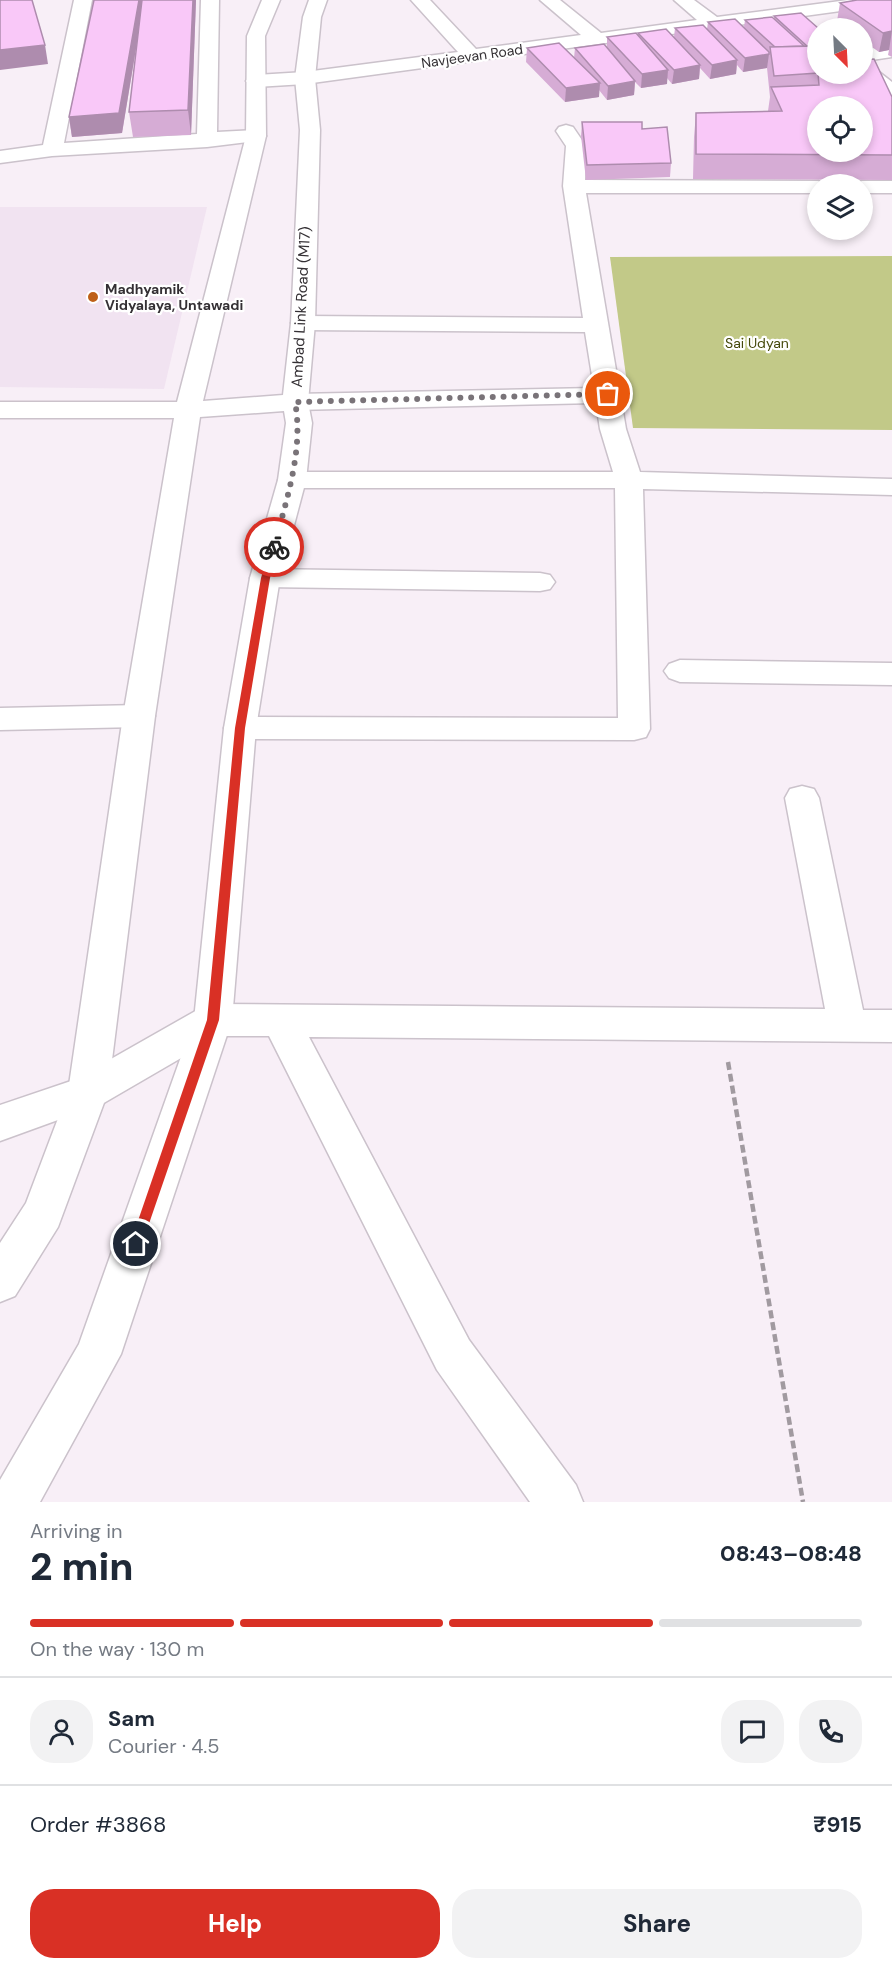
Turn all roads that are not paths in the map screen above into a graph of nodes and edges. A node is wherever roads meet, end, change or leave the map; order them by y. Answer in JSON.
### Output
{"nodes":[{"id":1,"x":83,"y":0,"type":"edge"},
{"id":2,"x":210,"y":0,"type":"edge"},
{"id":3,"x":271,"y":0,"type":"edge"},
{"id":4,"x":318,"y":0,"type":"edge"},
{"id":5,"x":420,"y":0,"type":"edge"},
{"id":6,"x":549,"y":0,"type":"edge"},
{"id":7,"x":683,"y":0,"type":"edge"},
{"id":8,"x":888,"y":0,"type":"edge"},
{"id":9,"x":813,"y":7,"type":"edge"},
{"id":10,"x":714,"y":24,"type":"junction"},
{"id":11,"x":597,"y":39,"type":"junction"},
{"id":12,"x":892,"y":51,"type":"edge"},
{"id":13,"x":873,"y":54,"type":"edge"},
{"id":14,"x":472,"y":56,"type":"junction"},
{"id":15,"x":873,"y":76,"type":"edge"},
{"id":16,"x":304,"y":78,"type":"junction"},
{"id":17,"x":256,"y":81,"type":"junction"},
{"id":18,"x":892,"y":92,"type":"edge"},
{"id":19,"x":566,"y":131,"type":"dead end"},
{"id":20,"x":256,"y":136,"type":"junction"},
{"id":21,"x":207,"y":141,"type":"junction"},
{"id":22,"x":52,"y":150,"type":"junction"},
{"id":23,"x":0,"y":157,"type":"edge"},
{"id":24,"x":574,"y":186,"type":"junction"},
{"id":25,"x":807,"y":187,"type":"edge"},
{"id":26,"x":873,"y":187,"type":"edge"},
{"id":27,"x":892,"y":187,"type":"edge"},
{"id":28,"x":303,"y":323,"type":"junction"},
{"id":29,"x":597,"y":325,"type":"junction"},
{"id":30,"x":608,"y":394,"type":"junction"},
{"id":31,"x":295,"y":402,"type":"junction"},
{"id":32,"x":188,"y":410,"type":"junction"},
{"id":33,"x":0,"y":411,"type":"edge"},
{"id":34,"x":292,"y":480,"type":"junction"},
{"id":35,"x":628,"y":480,"type":"junction"},
{"id":36,"x":892,"y":487,"type":"edge"},
{"id":37,"x":265,"y":578,"type":"junction"},
{"id":38,"x":540,"y":582,"type":"dead end"},
{"id":39,"x":680,"y":671,"type":"dead end"},
{"id":40,"x":892,"y":674,"type":"edge"},
{"id":41,"x":139,"y":716,"type":"junction"},
{"id":42,"x":0,"y":719,"type":"edge"},
{"id":43,"x":240,"y":728,"type":"junction"},
{"id":44,"x":802,"y":798,"type":"dead end"},
{"id":45,"x":280,"y":1019,"type":"junction"},
{"id":46,"x":213,"y":1020,"type":"junction"},
{"id":47,"x":847,"y":1026,"type":"junction"},
{"id":48,"x":892,"y":1026,"type":"edge"},
{"id":49,"x":88,"y":1092,"type":"junction"},
{"id":50,"x":0,"y":1123,"type":"edge"},
{"id":51,"x":0,"y":1282,"type":"edge"},
{"id":52,"x":14,"y":1502,"type":"edge"},
{"id":53,"x":560,"y":1502,"type":"edge"}],
"edges":[{"from":1,"to":22,"type":"street"},
{"from":2,"to":21,"type":"street"},
{"from":3,"to":17,"type":"street"},
{"from":4,"to":16,"type":"street","name":"Ambad Link Road (M17)"},
{"from":5,"to":14,"type":"street"},
{"from":6,"to":11,"type":"street"},
{"from":7,"to":10,"type":"street"},
{"from":8,"to":9,"type":"street","name":"Navjeevan Road"},
{"from":9,"to":10,"type":"street","name":"Navjeevan Road"},
{"from":10,"to":11,"type":"street","name":"Navjeevan Road"},
{"from":11,"to":14,"type":"street","name":"Navjeevan Road"},
{"from":12,"to":13,"type":"street"},
{"from":14,"to":16,"type":"street","name":"Navjeevan Road"},
{"from":15,"to":18,"type":"street"},
{"from":16,"to":17,"type":"street","name":"Navjeevan Road"},
{"from":16,"to":28,"type":"street","name":"Ambad Link Road (M17)"},
{"from":17,"to":20,"type":"street"},
{"from":19,"to":24,"type":"street"},
{"from":20,"to":21,"type":"street"},
{"from":20,"to":32,"type":"street"},
{"from":21,"to":22,"type":"street"},
{"from":22,"to":23,"type":"street"},
{"from":24,"to":25,"type":"street"},
{"from":24,"to":29,"type":"street"},
{"from":26,"to":27,"type":"street"},
{"from":28,"to":29,"type":"street"},
{"from":28,"to":31,"type":"street","name":"Ambad Link Road (M17)"},
{"from":29,"to":30,"type":"street"},
{"from":30,"to":31,"type":"street"},
{"from":30,"to":35,"type":"street"},
{"from":31,"to":32,"type":"street"},
{"from":31,"to":34,"type":"street","name":"Ambad Link Road (M17)"},
{"from":32,"to":33,"type":"street"},
{"from":32,"to":41,"type":"street"},
{"from":34,"to":35,"type":"street"},
{"from":34,"to":37,"type":"street","name":"Ambad Link Road (M17)"},
{"from":35,"to":36,"type":"street"},
{"from":35,"to":43,"type":"street"},
{"from":37,"to":38,"type":"street"},
{"from":37,"to":43,"type":"street","name":"Ambad Link Road (M17)"},
{"from":39,"to":40,"type":"street"},
{"from":41,"to":42,"type":"street"},
{"from":41,"to":49,"type":"street"},
{"from":43,"to":46,"type":"street","name":"Ambad Link Road (M17)"},
{"from":44,"to":47,"type":"street"},
{"from":45,"to":46,"type":"street"},
{"from":45,"to":47,"type":"street"},
{"from":45,"to":53,"type":"street"},
{"from":46,"to":49,"type":"street"},
{"from":46,"to":52,"type":"street","name":"Ambad Link Road (M17)"},
{"from":47,"to":48,"type":"street"},
{"from":49,"to":50,"type":"street"},
{"from":49,"to":51,"type":"street"}]}
